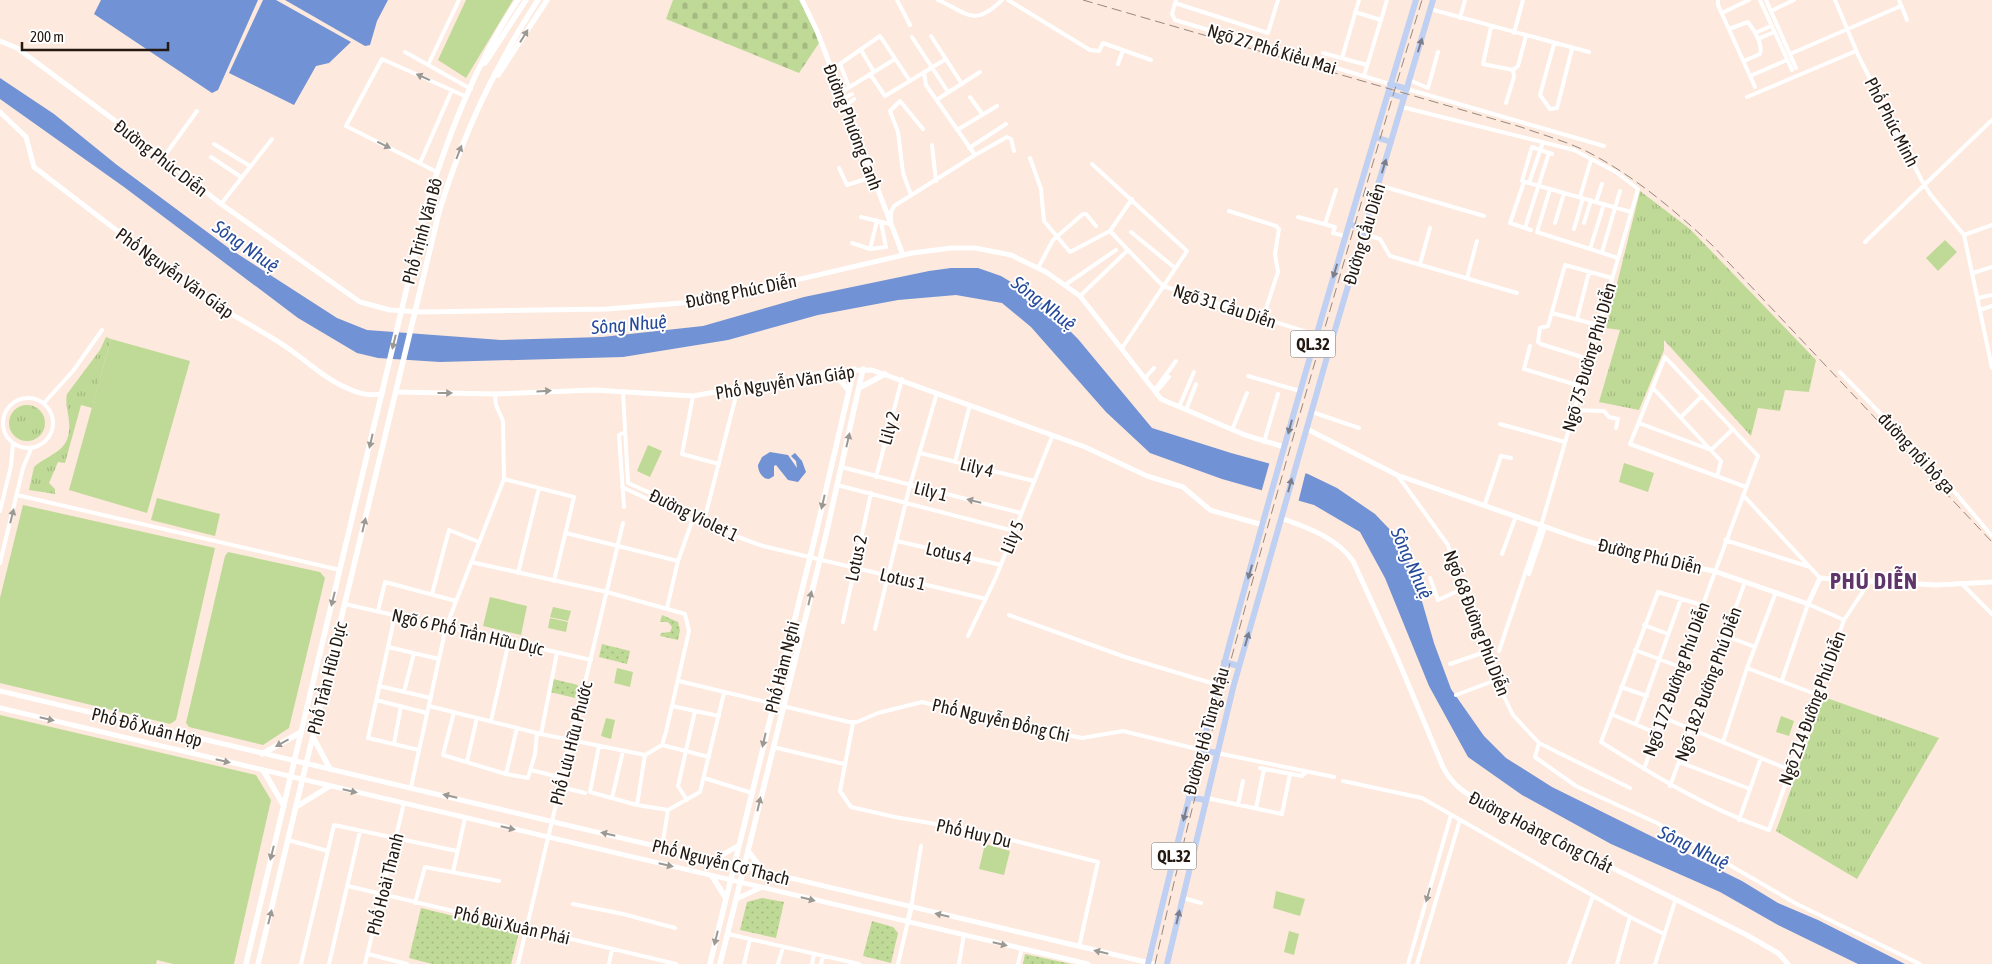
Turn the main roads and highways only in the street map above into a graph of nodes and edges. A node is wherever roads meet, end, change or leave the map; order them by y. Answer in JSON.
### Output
{"nodes":[{"id":1,"x":518,"y":0,"type":"edge"},
{"id":2,"x":526,"y":0,"type":"edge"},
{"id":3,"x":538,"y":0,"type":"edge"},
{"id":4,"x":547,"y":0,"type":"edge"},
{"id":5,"x":1416,"y":0,"type":"edge"},
{"id":6,"x":1433,"y":0,"type":"edge"},
{"id":7,"x":478,"y":74,"type":"junction"},
{"id":8,"x":1390,"y":84,"type":"junction"},
{"id":9,"x":1407,"y":89,"type":"junction"},
{"id":10,"x":486,"y":90,"type":"junction"},
{"id":11,"x":1388,"y":93,"type":"junction"},
{"id":12,"x":1404,"y":98,"type":"junction"},
{"id":13,"x":1374,"y":137,"type":"junction"},
{"id":14,"x":1391,"y":142,"type":"junction"},
{"id":15,"x":1349,"y":224,"type":"junction"},
{"id":16,"x":1364,"y":232,"type":"junction"},
{"id":17,"x":863,"y":369,"type":"road end"},
{"id":18,"x":854,"y":370,"type":"road end"},
{"id":19,"x":833,"y":371,"type":"road end"},
{"id":20,"x":885,"y":374,"type":"road end"},
{"id":21,"x":859,"y":388,"type":"junction"},
{"id":22,"x":849,"y":391,"type":"junction"},
{"id":23,"x":396,"y":392,"type":"joint"},
{"id":24,"x":382,"y":394,"type":"joint"},
{"id":25,"x":1270,"y":500,"type":"joint"},
{"id":26,"x":1286,"y":503,"type":"joint"},
{"id":27,"x":340,"y":570,"type":"junction"},
{"id":28,"x":353,"y":572,"type":"junction"},
{"id":29,"x":1224,"y":662,"type":"junction"},
{"id":30,"x":1240,"y":666,"type":"junction"},
{"id":31,"x":301,"y":732,"type":"junction"},
{"id":32,"x":313,"y":737,"type":"junction"},
{"id":33,"x":1201,"y":750,"type":"junction"},
{"id":34,"x":1217,"y":753,"type":"junction"},
{"id":35,"x":262,"y":754,"type":"road end"},
{"id":36,"x":330,"y":769,"type":"road end"},
{"id":37,"x":263,"y":770,"type":"road end"},
{"id":38,"x":330,"y":786,"type":"road end"},
{"id":39,"x":1189,"y":797,"type":"junction"},
{"id":40,"x":1206,"y":799,"type":"junction"},
{"id":41,"x":284,"y":806,"type":"junction"},
{"id":42,"x":296,"y":807,"type":"junction"},
{"id":43,"x":748,"y":852,"type":"junction"},
{"id":44,"x":764,"y":872,"type":"road end"},
{"id":45,"x":712,"y":876,"type":"road end"},
{"id":46,"x":725,"y":897,"type":"junction"},
{"id":47,"x":246,"y":964,"type":"edge"},
{"id":48,"x":258,"y":964,"type":"edge"},
{"id":49,"x":710,"y":964,"type":"edge"},
{"id":50,"x":720,"y":964,"type":"edge"},
{"id":51,"x":1150,"y":964,"type":"edge"},
{"id":52,"x":1167,"y":964,"type":"edge"}],
"edges":[{"from":1,"to":7,"type":"main road","name":"Phố Trịnh Văn Bô"},
{"from":2,"to":7,"type":"main road","name":"Phố Trịnh Văn Bô"},
{"from":3,"to":10,"type":"main road","name":"Phố Trịnh Văn Bô"},
{"from":10,"to":4,"type":"main road","name":"Phố Trịnh Văn Bô","one_way":true},
{"from":5,"to":8,"type":"highway","name":"Đường Cầu Diễn","number":"QL.32"},
{"from":9,"to":6,"type":"highway","name":"Đường Cầu Diễn","number":"QL.32","one_way":true},
{"from":7,"to":24,"type":"main road","name":"Phố Trịnh Văn Bô","one_way":true},
{"from":8,"to":9,"type":"highway"},
{"from":8,"to":11,"type":"highway","name":"Đường Cầu Diễn","number":"QL.32"},
{"from":9,"to":12,"type":"highway","name":"Đường Cầu Diễn","number":"QL.32"},
{"from":23,"to":10,"type":"main road","name":"Phố Trịnh Văn Bô","one_way":true},
{"from":11,"to":12,"type":"highway"},
{"from":11,"to":13,"type":"highway","name":"Đường Cầu Diễn","number":"QL.32"},
{"from":12,"to":14,"type":"highway","name":"Đường Cầu Diễn","number":"QL.32"},
{"from":13,"to":14,"type":"highway"},
{"from":13,"to":15,"type":"highway","name":"Đường Cầu Diễn","number":"QL.32"},
{"from":16,"to":14,"type":"highway","name":"Đường Cầu Diễn","number":"QL.32","one_way":true},
{"from":15,"to":16,"type":"highway"},
{"from":15,"to":25,"type":"highway","name":"Đường Cầu Diễn","number":"QL.32","one_way":true},
{"from":26,"to":16,"type":"highway","name":"Đường Cầu Diễn","number":"QL.32","one_way":true},
{"from":17,"to":21,"type":"main road","name":"Phố Hàm Nghi"},
{"from":18,"to":22,"type":"main road","name":"Phố Hàm Nghi"},
{"from":19,"to":22,"type":"main road"},
{"from":20,"to":21,"type":"main road"},
{"from":43,"to":21,"type":"main road","name":"Phố Hàm Nghi","one_way":true},
{"from":22,"to":46,"type":"main road","name":"Phố Hàm Nghi","one_way":true},
{"from":28,"to":23,"type":"main road","name":"Phố Trần Hữu Dực","one_way":true},
{"from":24,"to":27,"type":"main road","name":"Phố Trần Hữu Dực","one_way":true},
{"from":25,"to":29,"type":"highway","name":"Đường Hồ Tùng Mậu","number":"QL.32","one_way":true},
{"from":30,"to":26,"type":"highway","name":"Đường Hồ Tùng Mậu","number":"QL.32","one_way":true},
{"from":27,"to":28,"type":"main road"},
{"from":27,"to":31,"type":"main road","name":"Phố Trần Hữu Dực","one_way":true},
{"from":28,"to":32,"type":"main road","name":"Phố Trần Hữu Dực"},
{"from":29,"to":30,"type":"highway"},
{"from":29,"to":33,"type":"highway","name":"Đường Hồ Tùng Mậu","number":"QL.32"},
{"from":30,"to":34,"type":"highway","name":"Đường Hồ Tùng Mậu","number":"QL.32"},
{"from":31,"to":35,"type":"main road","one_way":true},
{"from":31,"to":41,"type":"main road","name":"Phố Trần Hữu Dực"},
{"from":32,"to":36,"type":"main road"},
{"from":32,"to":42,"type":"main road","name":"Phố Trần Hữu Dực"},
{"from":33,"to":34,"type":"highway"},
{"from":33,"to":39,"type":"highway","name":"Đường Hồ Tùng Mậu","number":"QL.32"},
{"from":34,"to":40,"type":"highway","name":"Đường Hồ Tùng Mậu","number":"QL.32"},
{"from":37,"to":41,"type":"main road"},
{"from":38,"to":42,"type":"main road"},
{"from":39,"to":40,"type":"highway"},
{"from":39,"to":51,"type":"highway","name":"Đường Hồ Tùng Mậu","number":"QL.32","one_way":true},
{"from":52,"to":40,"type":"highway","name":"Đường Hồ Tùng Mậu","number":"QL.32","one_way":true},
{"from":41,"to":47,"type":"main road","name":"Phố Trần Hữu Dực","one_way":true},
{"from":48,"to":42,"type":"main road","name":"Phố Trần Hữu Dực","one_way":true},
{"from":43,"to":44,"type":"main road"},
{"from":43,"to":50,"type":"main road","name":"Phố Hàm Nghi"},
{"from":45,"to":46,"type":"main road"},
{"from":46,"to":49,"type":"main road","name":"Phố Hàm Nghi","one_way":true}]}
